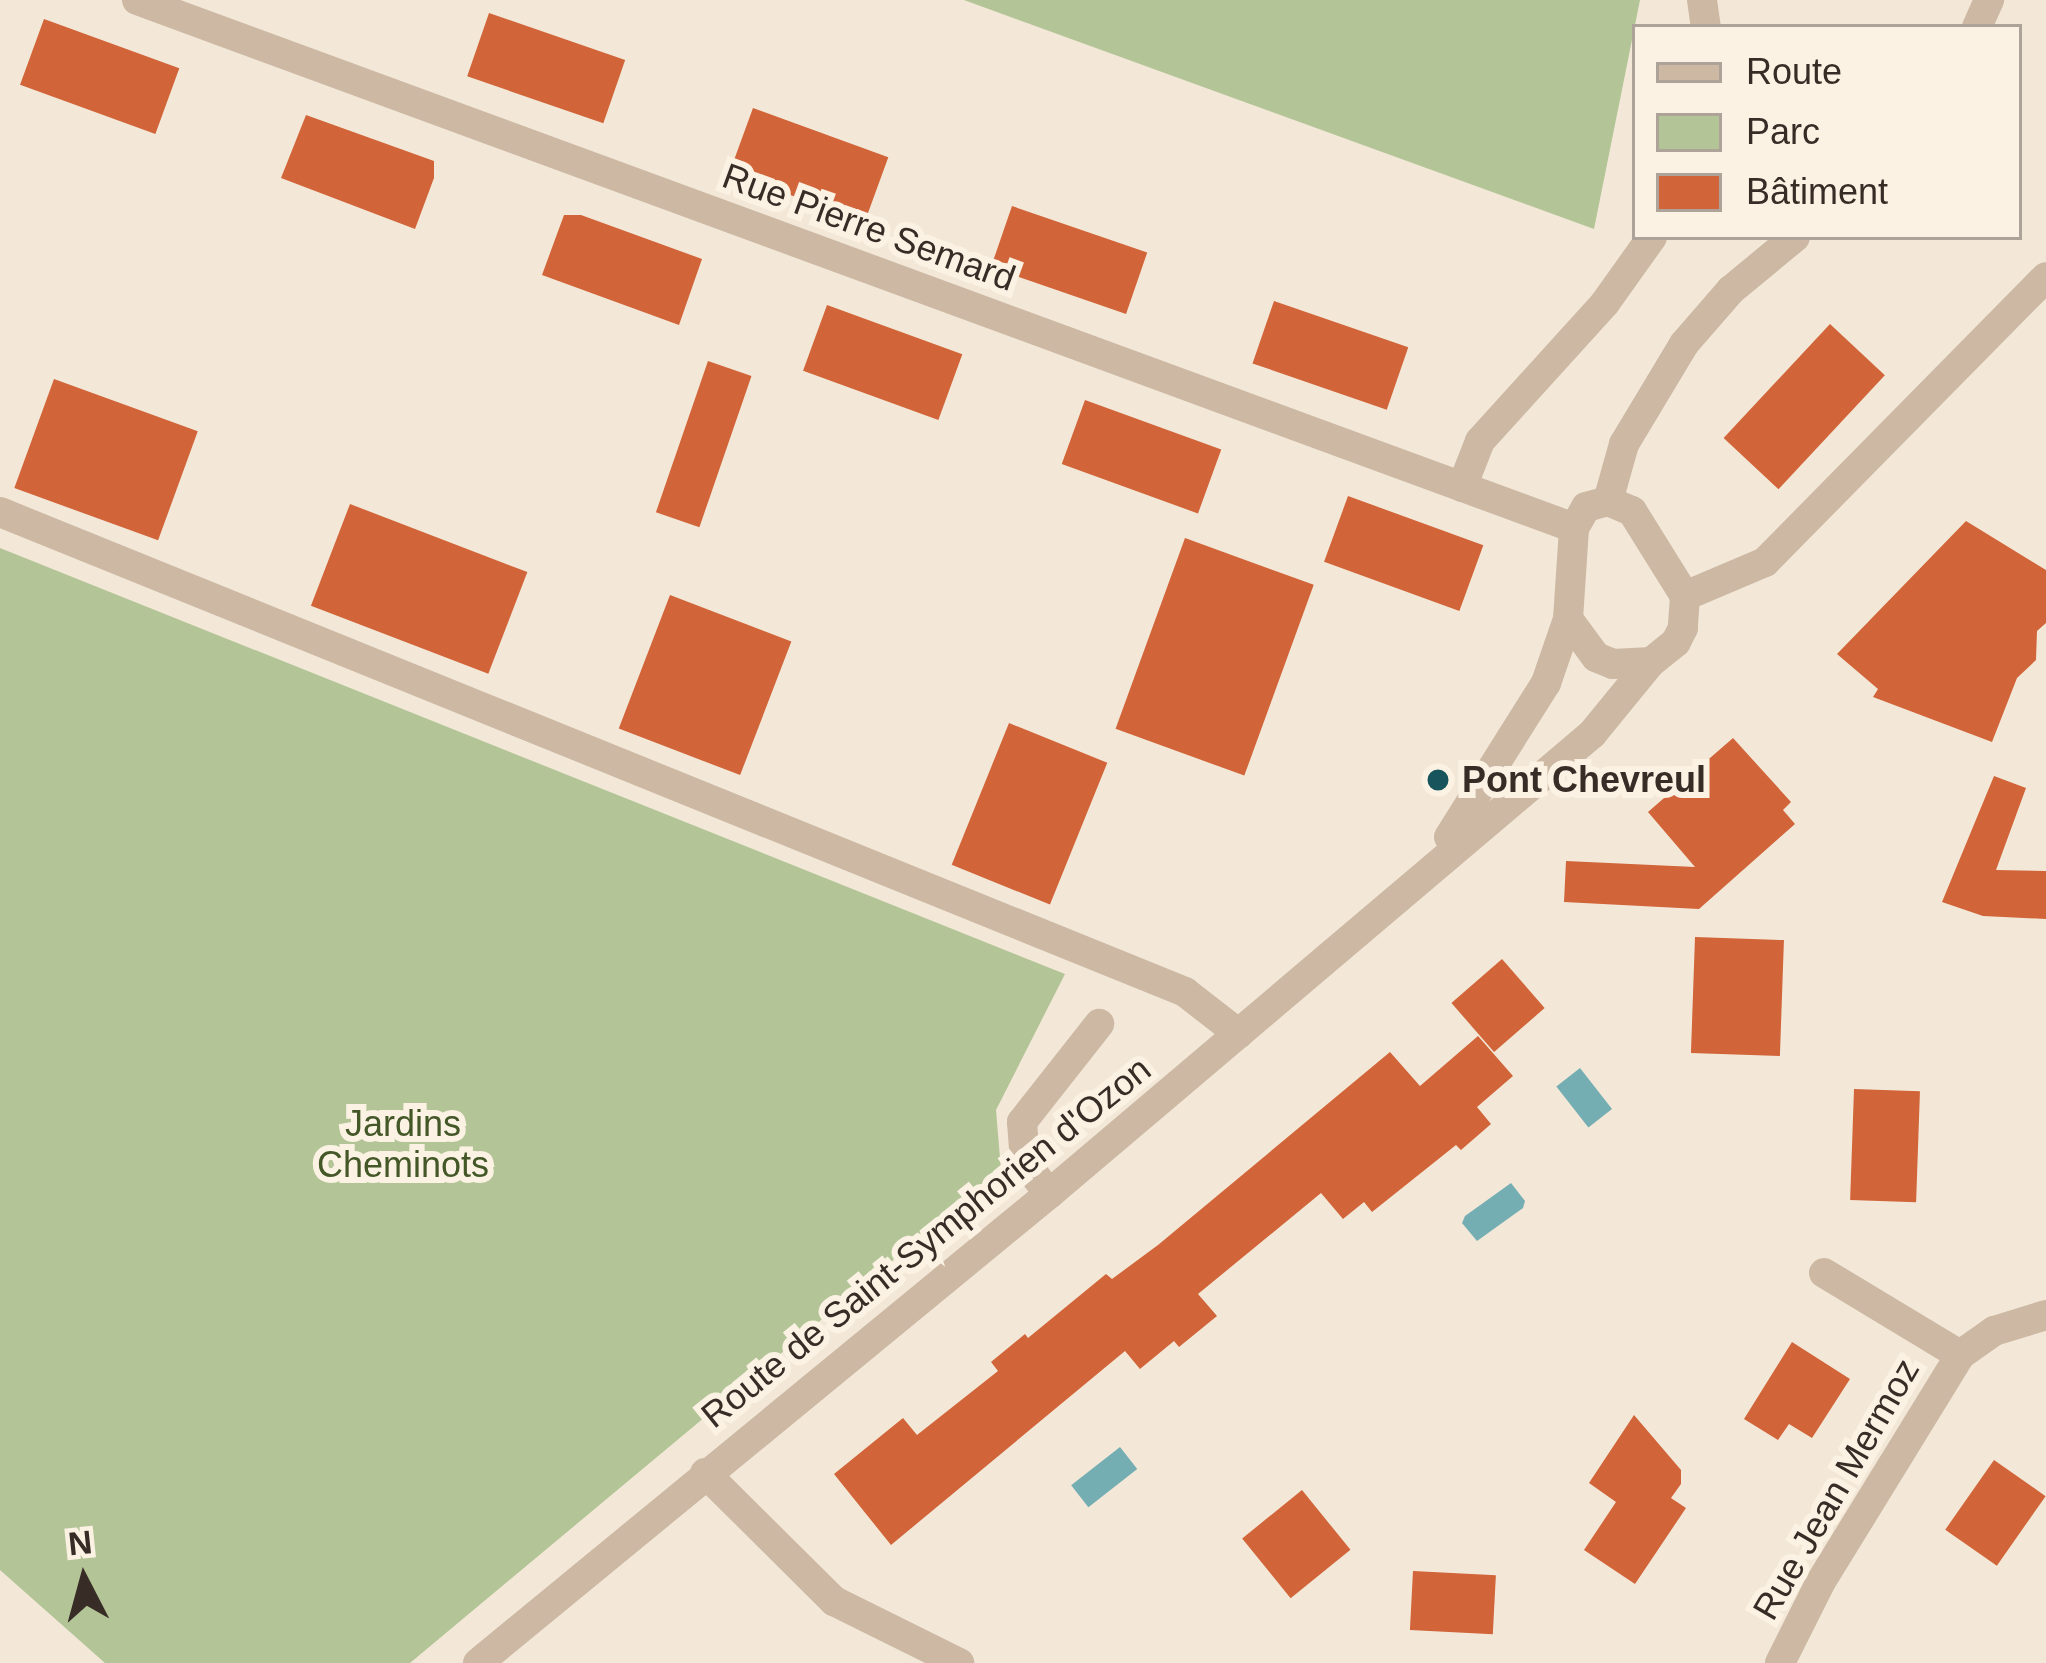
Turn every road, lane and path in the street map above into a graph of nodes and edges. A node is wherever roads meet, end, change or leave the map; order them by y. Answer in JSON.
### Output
{"nodes":[{"id":1,"x":136,"y":0,"type":"edge"},
{"id":2,"x":1650,"y":240,"type":"edge"},
{"id":3,"x":1791,"y":240,"type":"edge"},
{"id":4,"x":2046,"y":277,"type":"edge"},
{"id":5,"x":1462,"y":487,"type":"junction"},
{"id":6,"x":1608,"y":501,"type":"junction"},
{"id":7,"x":0,"y":512,"type":"edge"},
{"id":8,"x":1574,"y":528,"type":"junction"},
{"id":9,"x":1685,"y":596,"type":"junction"},
{"id":10,"x":1568,"y":619,"type":"junction"},
{"id":11,"x":1651,"y":662,"type":"junction"},
{"id":12,"x":1420,"y":875,"type":"junction"},
{"id":13,"x":1099,"y":1024,"type":"dead end"},
{"id":14,"x":1239,"y":1034,"type":"junction"},
{"id":15,"x":1049,"y":1194,"type":"junction"},
{"id":16,"x":1824,"y":1273,"type":"dead end"},
{"id":17,"x":2046,"y":1315,"type":"edge"},
{"id":18,"x":1960,"y":1354,"type":"junction"},
{"id":19,"x":705,"y":1474,"type":"junction"},
{"id":20,"x":478,"y":1663,"type":"edge"},
{"id":21,"x":959,"y":1663,"type":"edge"},
{"id":22,"x":1780,"y":1663,"type":"edge"}],
"edges":[{"from":1,"to":5,"type":"street","name":"Rue Pierre Semard"},
{"from":2,"to":5,"type":"street"},
{"from":3,"to":6,"type":"street"},
{"from":4,"to":9,"type":"street"},
{"from":5,"to":8,"type":"street","name":"Rue Pierre Semard"},
{"from":6,"to":8,"type":"street"},
{"from":6,"to":9,"type":"street"},
{"from":7,"to":14,"type":"street"},
{"from":8,"to":10,"type":"street"},
{"from":9,"to":11,"type":"street"},
{"from":10,"to":11,"type":"street"},
{"from":10,"to":12,"type":"street"},
{"from":11,"to":12,"type":"street"},
{"from":12,"to":14,"type":"street","name":"Route de Saint-Symphorien d'Ozon"},
{"from":13,"to":15,"type":"street"},
{"from":14,"to":15,"type":"street","name":"Route de Saint-Symphorien d'Ozon"},
{"from":15,"to":19,"type":"street","name":"Route de Saint-Symphorien d'Ozon"},
{"from":16,"to":18,"type":"street","name":"Rue Jean Mermoz"},
{"from":17,"to":18,"type":"street","name":"Rue Jean Mermoz"},
{"from":18,"to":22,"type":"street","name":"Rue Jean Mermoz"},
{"from":19,"to":20,"type":"street","name":"Route de Saint-Symphorien d'Ozon"},
{"from":19,"to":21,"type":"street"}]}
